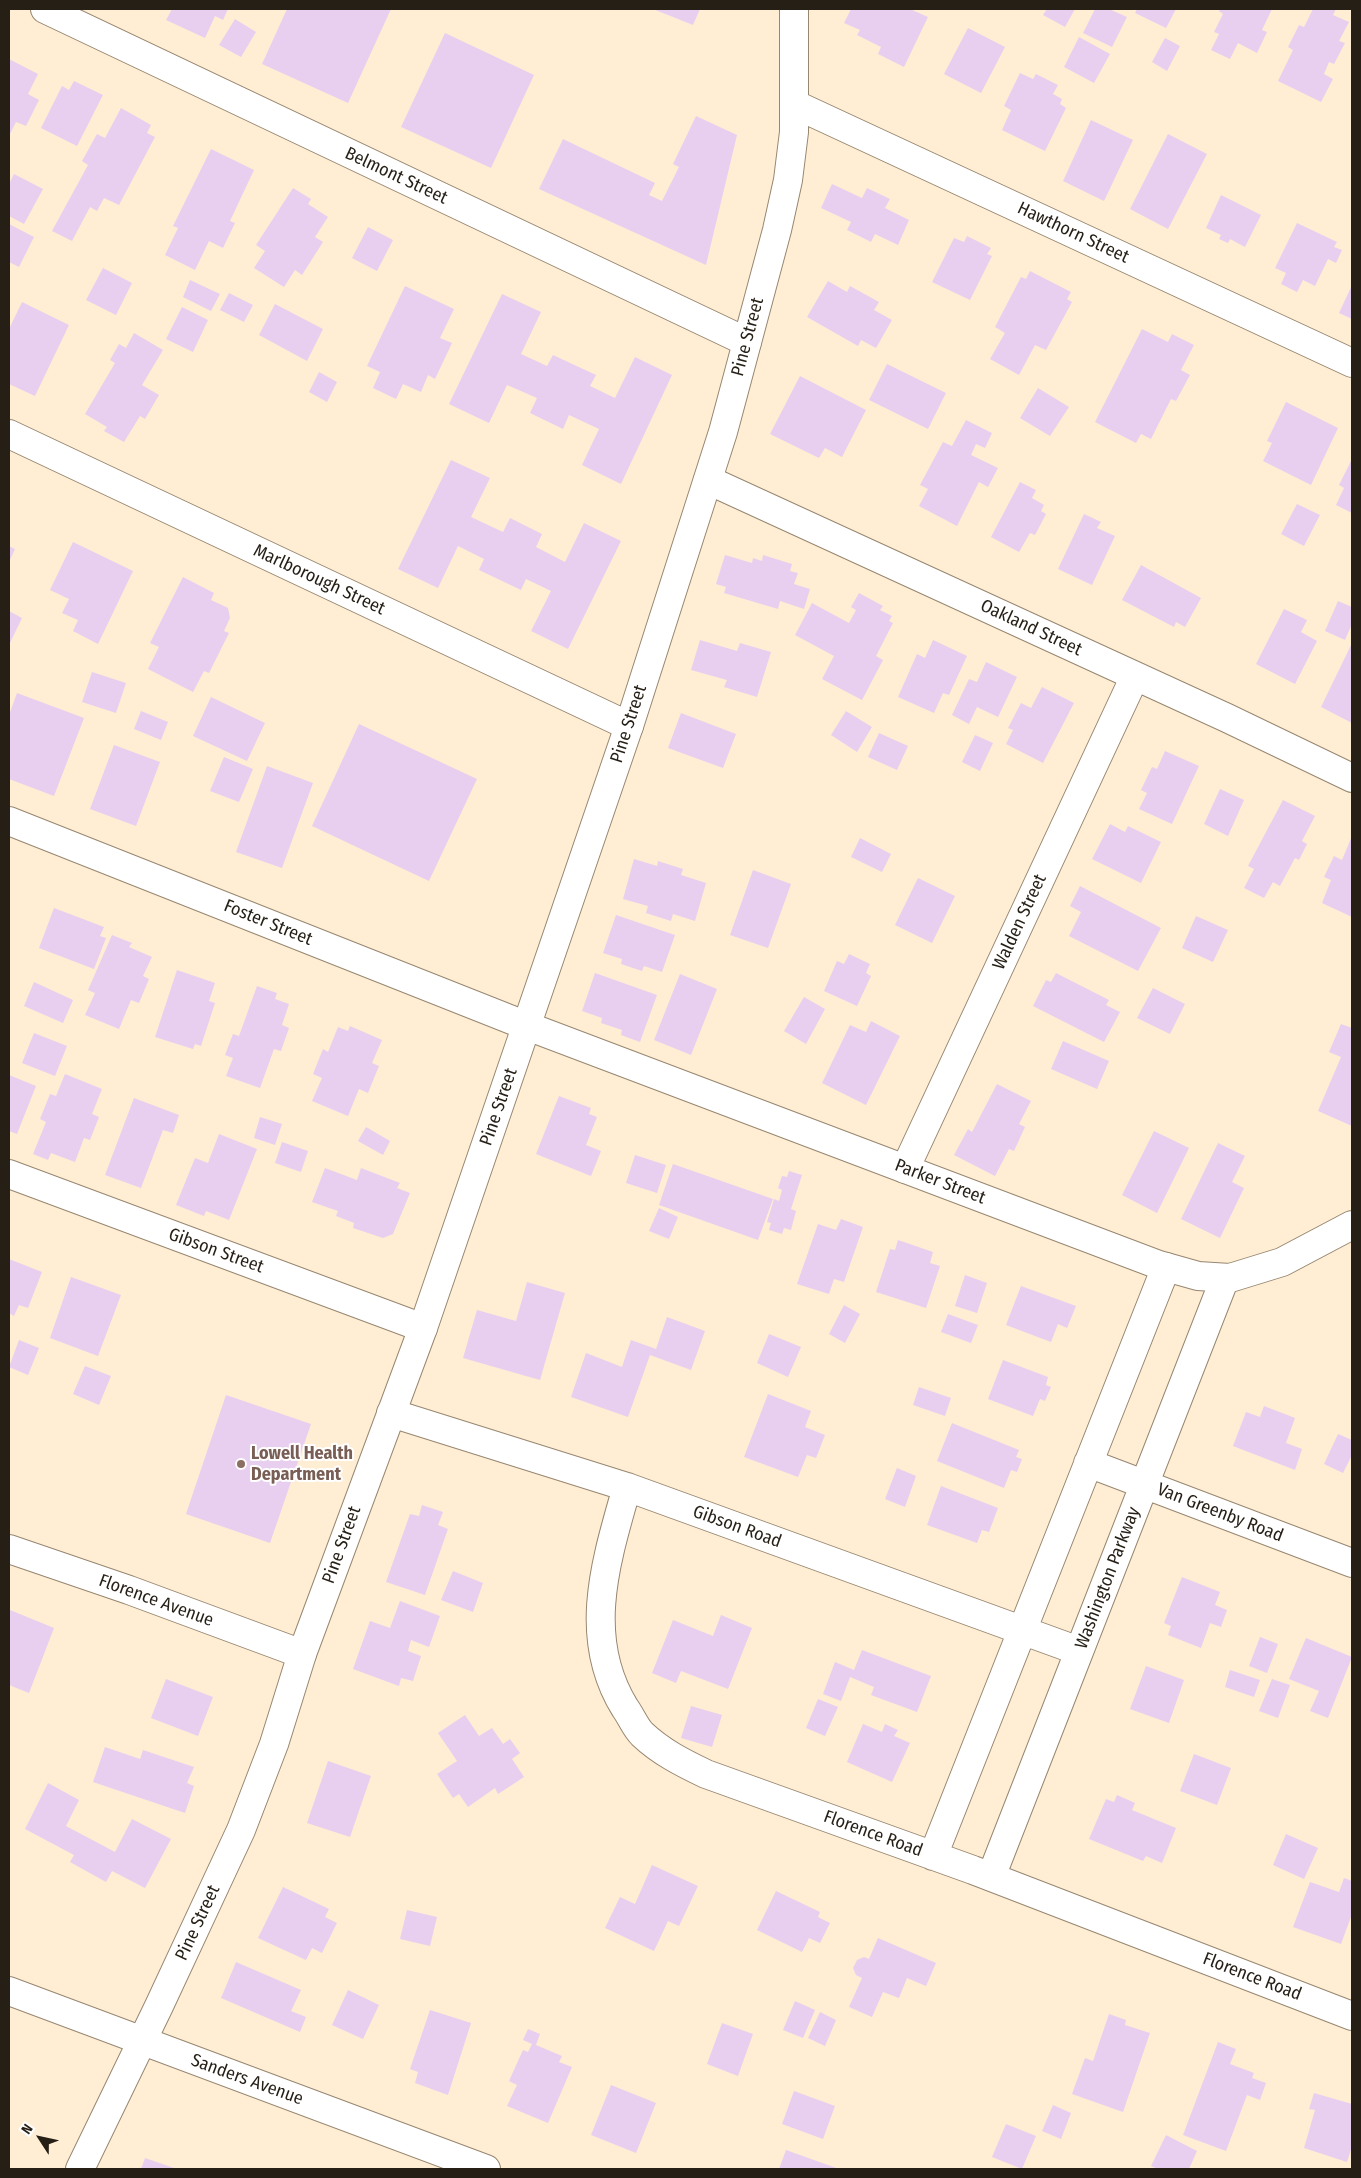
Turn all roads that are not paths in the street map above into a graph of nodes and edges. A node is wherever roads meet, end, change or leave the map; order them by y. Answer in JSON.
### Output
{"nodes":[{"id":1,"x":45,"y":9,"type":"edge"},
{"id":2,"x":794,"y":9,"type":"edge"},
{"id":3,"x":794,"y":104,"type":"junction"},
{"id":4,"x":747,"y":342,"type":"junction"},
{"id":5,"x":1352,"y":362,"type":"edge"},
{"id":6,"x":9,"y":434,"type":"edge"},
{"id":7,"x":708,"y":480,"type":"junction"},
{"id":8,"x":1135,"y":676,"type":"junction"},
{"id":9,"x":629,"y":726,"type":"junction"},
{"id":10,"x":1352,"y":778,"type":"edge"},
{"id":11,"x":9,"y":821,"type":"edge"},
{"id":12,"x":527,"y":1026,"type":"junction"},
{"id":13,"x":905,"y":1169,"type":"junction"},
{"id":14,"x":9,"y":1174,"type":"edge"},
{"id":15,"x":1352,"y":1226,"type":"edge"},
{"id":16,"x":1166,"y":1267,"type":"junction"},
{"id":17,"x":1225,"y":1278,"type":"junction"},
{"id":18,"x":423,"y":1328,"type":"junction"},
{"id":19,"x":391,"y":1413,"type":"junction"},
{"id":20,"x":1088,"y":1463,"type":"junction"},
{"id":21,"x":1144,"y":1484,"type":"junction"},
{"id":22,"x":627,"y":1487,"type":"junction"},
{"id":23,"x":9,"y":1549,"type":"edge"},
{"id":24,"x":1352,"y":1564,"type":"edge"},
{"id":25,"x":1022,"y":1631,"type":"junction"},
{"id":26,"x":1079,"y":1651,"type":"junction"},
{"id":27,"x":302,"y":1654,"type":"junction"},
{"id":28,"x":933,"y":1856,"type":"junction"},
{"id":29,"x":991,"y":1877,"type":"junction"},
{"id":30,"x":9,"y":1991,"type":"edge"},
{"id":31,"x":1352,"y":2016,"type":"edge"},
{"id":32,"x":142,"y":2041,"type":"junction"},
{"id":33,"x":80,"y":2169,"type":"edge"},
{"id":34,"x":486,"y":2169,"type":"edge"}],
"edges":[{"from":1,"to":4,"type":"street","name":"Belmont Street"},
{"from":2,"to":3,"type":"street","name":"Pine Street"},
{"from":3,"to":4,"type":"street","name":"Pine Street"},
{"from":3,"to":5,"type":"street","name":"Hawthorn Street"},
{"from":4,"to":7,"type":"street","name":"Pine Street"},
{"from":6,"to":9,"type":"street","name":"Marlborough Street"},
{"from":7,"to":8,"type":"street","name":"Oakland Street"},
{"from":7,"to":9,"type":"street","name":"Pine Street"},
{"from":8,"to":10,"type":"street","name":"Oakland Street"},
{"from":8,"to":13,"type":"street","name":"Walden Street"},
{"from":9,"to":12,"type":"street","name":"Pine Street"},
{"from":11,"to":12,"type":"street","name":"Foster Street"},
{"from":12,"to":13,"type":"street","name":"Parker Street"},
{"from":12,"to":18,"type":"street","name":"Pine Street"},
{"from":13,"to":16,"type":"street","name":"Parker Street"},
{"from":14,"to":18,"type":"street","name":"Gibson Street"},
{"from":15,"to":17,"type":"street","name":"Parker Street"},
{"from":16,"to":17,"type":"street","name":"Parker Street"},
{"from":16,"to":20,"type":"street"},
{"from":17,"to":21,"type":"street","name":"Washington Parkway"},
{"from":18,"to":19,"type":"street","name":"Pine Street"},
{"from":19,"to":22,"type":"street","name":"Gibson Road"},
{"from":19,"to":27,"type":"street","name":"Pine Street"},
{"from":20,"to":21,"type":"street","name":"Van Greenby Road"},
{"from":20,"to":25,"type":"street"},
{"from":21,"to":24,"type":"street","name":"Van Greenby Road"},
{"from":21,"to":26,"type":"street","name":"Washington Parkway"},
{"from":22,"to":25,"type":"street","name":"Gibson Road"},
{"from":22,"to":28,"type":"street","name":"Florence Road"},
{"from":23,"to":27,"type":"street","name":"Florence Avenue"},
{"from":25,"to":26,"type":"street","name":"Gibson Road"},
{"from":25,"to":28,"type":"street"},
{"from":26,"to":29,"type":"street","name":"Washington Parkway"},
{"from":27,"to":32,"type":"street","name":"Pine Street"},
{"from":28,"to":29,"type":"street","name":"Florence Road"},
{"from":29,"to":31,"type":"street","name":"Florence Road"},
{"from":30,"to":32,"type":"street","name":"Sanders Avenue"},
{"from":32,"to":33,"type":"street","name":"Pine Street"},
{"from":32,"to":34,"type":"street","name":"Sanders Avenue"}]}
